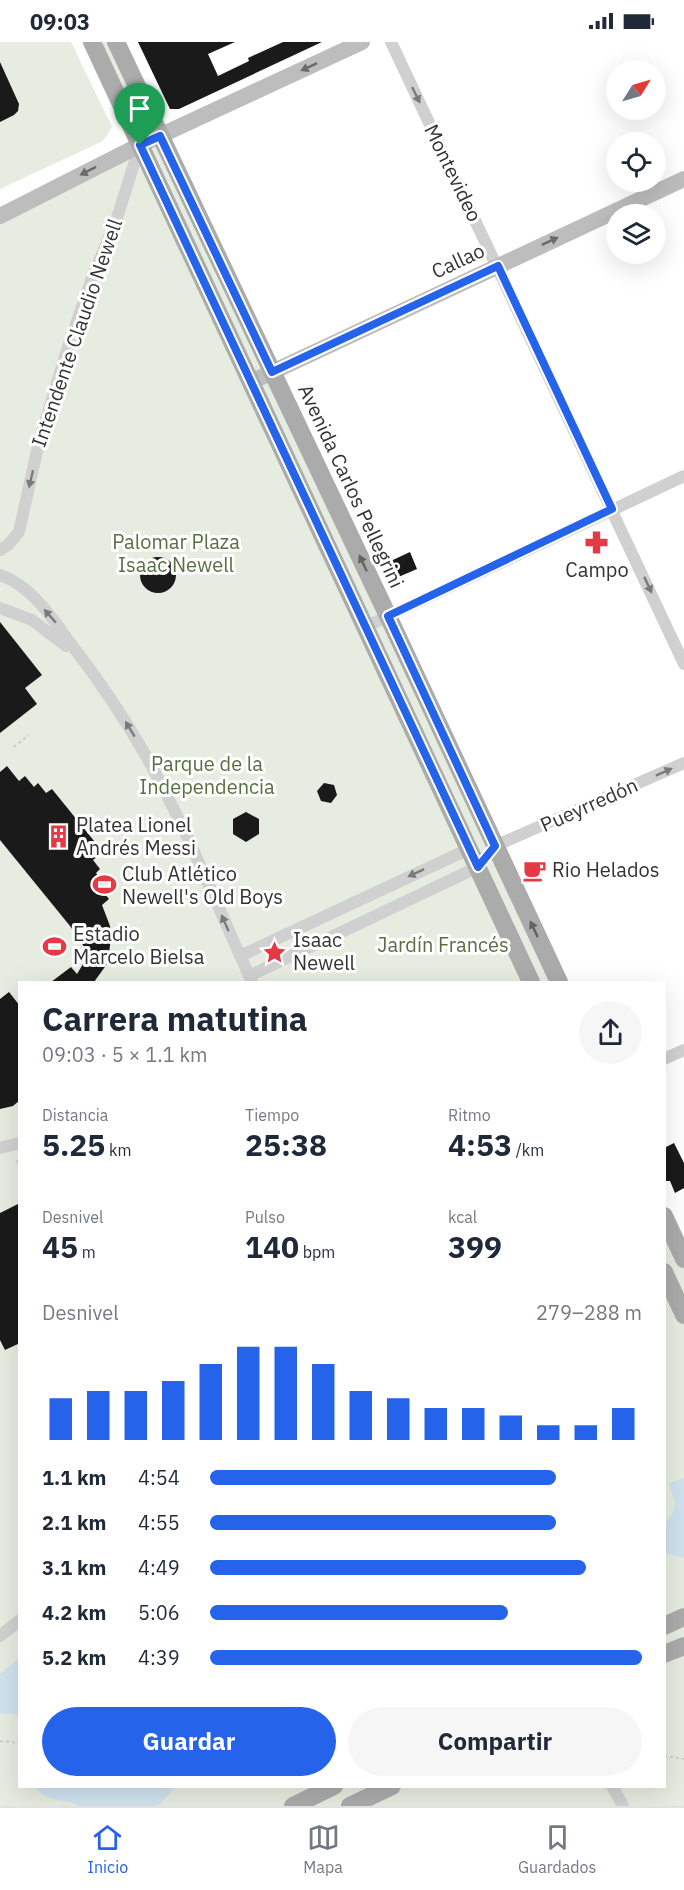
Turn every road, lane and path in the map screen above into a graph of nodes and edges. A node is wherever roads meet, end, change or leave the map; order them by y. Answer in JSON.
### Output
{"nodes":[{"id":1,"x":92,"y":42,"type":"edge"},
{"id":2,"x":116,"y":42,"type":"edge"},
{"id":3,"x":362,"y":42,"type":"edge"},
{"id":4,"x":391,"y":42,"type":"edge"},
{"id":5,"x":160,"y":136,"type":"junction"},
{"id":6,"x":140,"y":145,"type":"junction"},
{"id":7,"x":684,"y":179,"type":"edge"},
{"id":8,"x":0,"y":216,"type":"edge"},
{"id":9,"x":498,"y":266,"type":"junction"},
{"id":10,"x":272,"y":372,"type":"junction"},
{"id":11,"x":251,"y":382,"type":"junction"},
{"id":12,"x":684,"y":476,"type":"edge"},
{"id":13,"x":612,"y":509,"type":"junction"},
{"id":14,"x":0,"y":549,"type":"edge"},
{"id":15,"x":0,"y":575,"type":"edge"},
{"id":16,"x":0,"y":608,"type":"edge"},
{"id":17,"x":388,"y":616,"type":"junction"},
{"id":18,"x":365,"y":627,"type":"junction"},
{"id":19,"x":85,"y":662,"type":"junction"},
{"id":20,"x":684,"y":664,"type":"edge"},
{"id":21,"x":29,"y":735,"type":"dead end"},
{"id":22,"x":14,"y":747,"type":"dead end"},
{"id":23,"x":684,"y":763,"type":"edge"},
{"id":24,"x":495,"y":846,"type":"junction"},
{"id":25,"x":469,"y":849,"type":"junction"},
{"id":26,"x":478,"y":867,"type":"junction"},
{"id":27,"x":240,"y":956,"type":"junction"},
{"id":28,"x":251,"y":979,"type":"edge"},
{"id":29,"x":531,"y":981,"type":"edge"},
{"id":30,"x":559,"y":981,"type":"edge"},
{"id":31,"x":684,"y":1050,"type":"edge"},
{"id":32,"x":666,"y":1058,"type":"edge"},
{"id":33,"x":18,"y":1144,"type":"edge"},
{"id":34,"x":3,"y":1148,"type":"edge"},
{"id":35,"x":18,"y":1156,"type":"edge"},
{"id":36,"x":666,"y":1220,"type":"edge"},
{"id":37,"x":684,"y":1260,"type":"edge"},
{"id":38,"x":666,"y":1276,"type":"edge"},
{"id":39,"x":684,"y":1315,"type":"edge"},
{"id":40,"x":684,"y":1617,"type":"edge"},
{"id":41,"x":18,"y":1622,"type":"edge"},
{"id":42,"x":666,"y":1625,"type":"edge"},
{"id":43,"x":0,"y":1636,"type":"edge"},
{"id":44,"x":684,"y":1646,"type":"edge"},
{"id":45,"x":666,"y":1653,"type":"edge"},
{"id":46,"x":0,"y":1741,"type":"edge"},
{"id":47,"x":18,"y":1743,"type":"edge"},
{"id":48,"x":666,"y":1756,"type":"edge"},
{"id":49,"x":684,"y":1759,"type":"edge"},
{"id":50,"x":330,"y":1788,"type":"edge"},
{"id":51,"x":388,"y":1788,"type":"edge"},
{"id":52,"x":613,"y":1788,"type":"edge"},
{"id":53,"x":293,"y":1806,"type":"edge"},
{"id":54,"x":350,"y":1806,"type":"edge"},
{"id":55,"x":623,"y":1806,"type":"edge"}],
"edges":[{"from":1,"to":6,"type":"main road"},
{"from":2,"to":5,"type":"main road","name":"Avenida Carlos Pellegrini"},
{"from":3,"to":5,"type":"main road","one_way":true},
{"from":4,"to":9,"type":"street","name":"Montevideo","one_way":true},
{"from":5,"to":6,"type":"main road"},
{"from":5,"to":10,"type":"main road","name":"Avenida Carlos Pellegrini"},
{"from":6,"to":8,"type":"main road","one_way":true},
{"from":6,"to":11,"type":"main road"},
{"from":6,"to":14,"type":"street","name":"Intendente Claudio Newell","one_way":true},
{"from":9,"to":7,"type":"main road","name":"Callao","one_way":true},
{"from":9,"to":10,"type":"main road","name":"Callao"},
{"from":9,"to":13,"type":"street","name":"Montevideo"},
{"from":10,"to":11,"type":"main road","name":"Callao"},
{"from":17,"to":10,"type":"main road","name":"Avenida Carlos Pellegrini","one_way":true},
{"from":11,"to":18,"type":"main road"},
{"from":12,"to":13,"type":"street"},
{"from":13,"to":17,"type":"street"},
{"from":13,"to":20,"type":"street","name":"Montevideo","one_way":true},
{"from":19,"to":15,"type":"street","one_way":true},
{"from":16,"to":19,"type":"street"},
{"from":17,"to":18,"type":"street"},
{"from":17,"to":24,"type":"main road","name":"Avenida Carlos Pellegrini"},
{"from":18,"to":25,"type":"main road"},
{"from":27,"to":19,"type":"street","one_way":true},
{"from":21,"to":22,"type":"path"},
{"from":24,"to":23,"type":"street","name":"Pueyrredón","one_way":true},
{"from":24,"to":26,"type":"street"},
{"from":30,"to":24,"type":"main road","name":"Avenida Carlos Pellegrini","one_way":true},
{"from":25,"to":26,"type":"main road"},
{"from":25,"to":27,"type":"street","one_way":true},
{"from":26,"to":28,"type":"street"},
{"from":26,"to":29,"type":"main road"},
{"from":27,"to":28,"type":"street"},
{"from":31,"to":32,"type":"street"},
{"from":33,"to":34,"type":"street"},
{"from":34,"to":35,"type":"street"},
{"from":36,"to":37,"type":"main road"},
{"from":38,"to":39,"type":"main road"},
{"from":40,"to":42,"type":"main road"},
{"from":41,"to":43,"type":"street"},
{"from":44,"to":45,"type":"main road"},
{"from":46,"to":47,"type":"path"},
{"from":48,"to":49,"type":"path"},
{"from":50,"to":53,"type":"main road"},
{"from":51,"to":54,"type":"main road"},
{"from":52,"to":55,"type":"street"}]}
